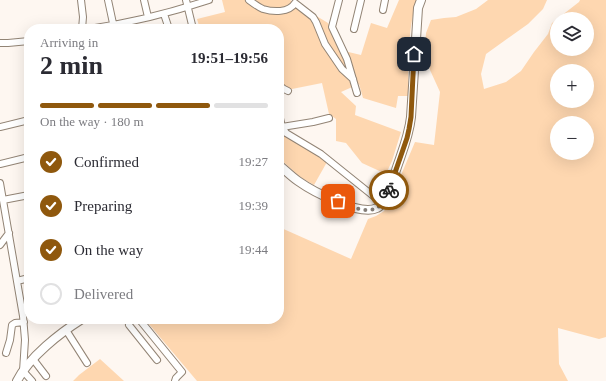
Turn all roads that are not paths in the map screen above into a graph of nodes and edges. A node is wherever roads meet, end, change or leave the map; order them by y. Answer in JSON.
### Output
{"nodes":[{"id":1,"x":81,"y":0,"type":"edge"},
{"id":2,"x":108,"y":0,"type":"edge"},
{"id":3,"x":144,"y":0,"type":"edge"},
{"id":4,"x":186,"y":0,"type":"edge"},
{"id":5,"x":209,"y":0,"type":"edge"},
{"id":6,"x":249,"y":0,"type":"edge"},
{"id":7,"x":339,"y":0,"type":"edge"},
{"id":8,"x":362,"y":0,"type":"edge"},
{"id":9,"x":385,"y":0,"type":"edge"},
{"id":10,"x":421,"y":0,"type":"edge"},
{"id":11,"x":293,"y":2,"type":"edge"},
{"id":12,"x":188,"y":7,"type":"junction"},
{"id":13,"x":382,"y":10,"type":"dead end"},
{"id":14,"x":164,"y":14,"type":"junction"},
{"id":15,"x":148,"y":17,"type":"junction"},
{"id":16,"x":82,"y":24,"type":"edge"},
{"id":17,"x":113,"y":24,"type":"edge"},
{"id":18,"x":124,"y":24,"type":"edge"},
{"id":19,"x":167,"y":24,"type":"edge"},
{"id":20,"x":192,"y":24,"type":"edge"},
{"id":21,"x":354,"y":29,"type":"dead end"},
{"id":22,"x":24,"y":41,"type":"edge"},
{"id":23,"x":0,"y":43,"type":"edge"},
{"id":24,"x":353,"y":79,"type":"junction"},
{"id":25,"x":284,"y":90,"type":"edge"},
{"id":26,"x":288,"y":91,"type":"dead end"},
{"id":27,"x":357,"y":93,"type":"dead end"},
{"id":28,"x":329,"y":118,"type":"dead end"},
{"id":29,"x":24,"y":121,"type":"edge"},
{"id":30,"x":0,"y":127,"type":"edge"},
{"id":31,"x":284,"y":127,"type":"edge"},
{"id":32,"x":284,"y":130,"type":"edge"},
{"id":33,"x":24,"y":158,"type":"edge"},
{"id":34,"x":0,"y":164,"type":"edge"},
{"id":35,"x":284,"y":169,"type":"edge"},
{"id":36,"x":0,"y":183,"type":"edge"},
{"id":37,"x":24,"y":196,"type":"edge"},
{"id":38,"x":3,"y":200,"type":"junction"},
{"id":39,"x":382,"y":204,"type":"junction"},
{"id":40,"x":9,"y":233,"type":"junction"},
{"id":41,"x":0,"y":245,"type":"edge"},
{"id":42,"x":24,"y":279,"type":"edge"},
{"id":43,"x":17,"y":281,"type":"junction"},
{"id":44,"x":24,"y":322,"type":"joint"},
{"id":45,"x":24,"y":324,"type":"edge"},
{"id":46,"x":75,"y":324,"type":"edge"},
{"id":47,"x":143,"y":324,"type":"edge"},
{"id":48,"x":129,"y":325,"type":"dead end"},
{"id":49,"x":66,"y":330,"type":"junction"},
{"id":50,"x":149,"y":332,"type":"junction"},
{"id":51,"x":140,"y":339,"type":"junction"},
{"id":52,"x":6,"y":353,"type":"dead end"},
{"id":53,"x":33,"y":360,"type":"junction"},
{"id":54,"x":157,"y":360,"type":"dead end"},
{"id":55,"x":87,"y":363,"type":"dead end"},
{"id":56,"x":23,"y":371,"type":"junction"},
{"id":57,"x":46,"y":376,"type":"dead end"},
{"id":58,"x":17,"y":381,"type":"edge"},
{"id":59,"x":32,"y":381,"type":"edge"},
{"id":60,"x":175,"y":381,"type":"edge"}],
"edges":[{"from":1,"to":16,"type":"street"},
{"from":2,"to":17,"type":"street"},
{"from":3,"to":15,"type":"street"},
{"from":4,"to":12,"type":"street"},
{"from":5,"to":12,"type":"street"},
{"from":6,"to":11,"type":"street"},
{"from":7,"to":24,"type":"street"},
{"from":8,"to":21,"type":"street"},
{"from":9,"to":13,"type":"street"},
{"from":10,"to":39,"type":"main road"},
{"from":11,"to":24,"type":"street"},
{"from":12,"to":14,"type":"street"},
{"from":12,"to":20,"type":"street"},
{"from":14,"to":15,"type":"street"},
{"from":14,"to":19,"type":"street"},
{"from":15,"to":18,"type":"street"},
{"from":22,"to":23,"type":"street"},
{"from":24,"to":27,"type":"street"},
{"from":25,"to":26,"type":"street"},
{"from":28,"to":31,"type":"street"},
{"from":29,"to":30,"type":"street"},
{"from":32,"to":39,"type":"street"},
{"from":33,"to":34,"type":"street"},
{"from":35,"to":39,"type":"main road"},
{"from":36,"to":38,"type":"street"},
{"from":37,"to":38,"type":"street"},
{"from":38,"to":40,"type":"street"},
{"from":40,"to":41,"type":"street"},
{"from":40,"to":43,"type":"street"},
{"from":42,"to":43,"type":"street"},
{"from":43,"to":44,"type":"street"},
{"from":44,"to":52,"type":"street"},
{"from":45,"to":56,"type":"street"},
{"from":46,"to":49,"type":"main road"},
{"from":47,"to":50,"type":"street"},
{"from":48,"to":51,"type":"street"},
{"from":49,"to":53,"type":"main road"},
{"from":49,"to":55,"type":"street"},
{"from":50,"to":51,"type":"street"},
{"from":50,"to":60,"type":"street"},
{"from":51,"to":54,"type":"street"},
{"from":53,"to":56,"type":"main road"},
{"from":53,"to":57,"type":"street"},
{"from":56,"to":58,"type":"main road"},
{"from":56,"to":59,"type":"street"}]}
